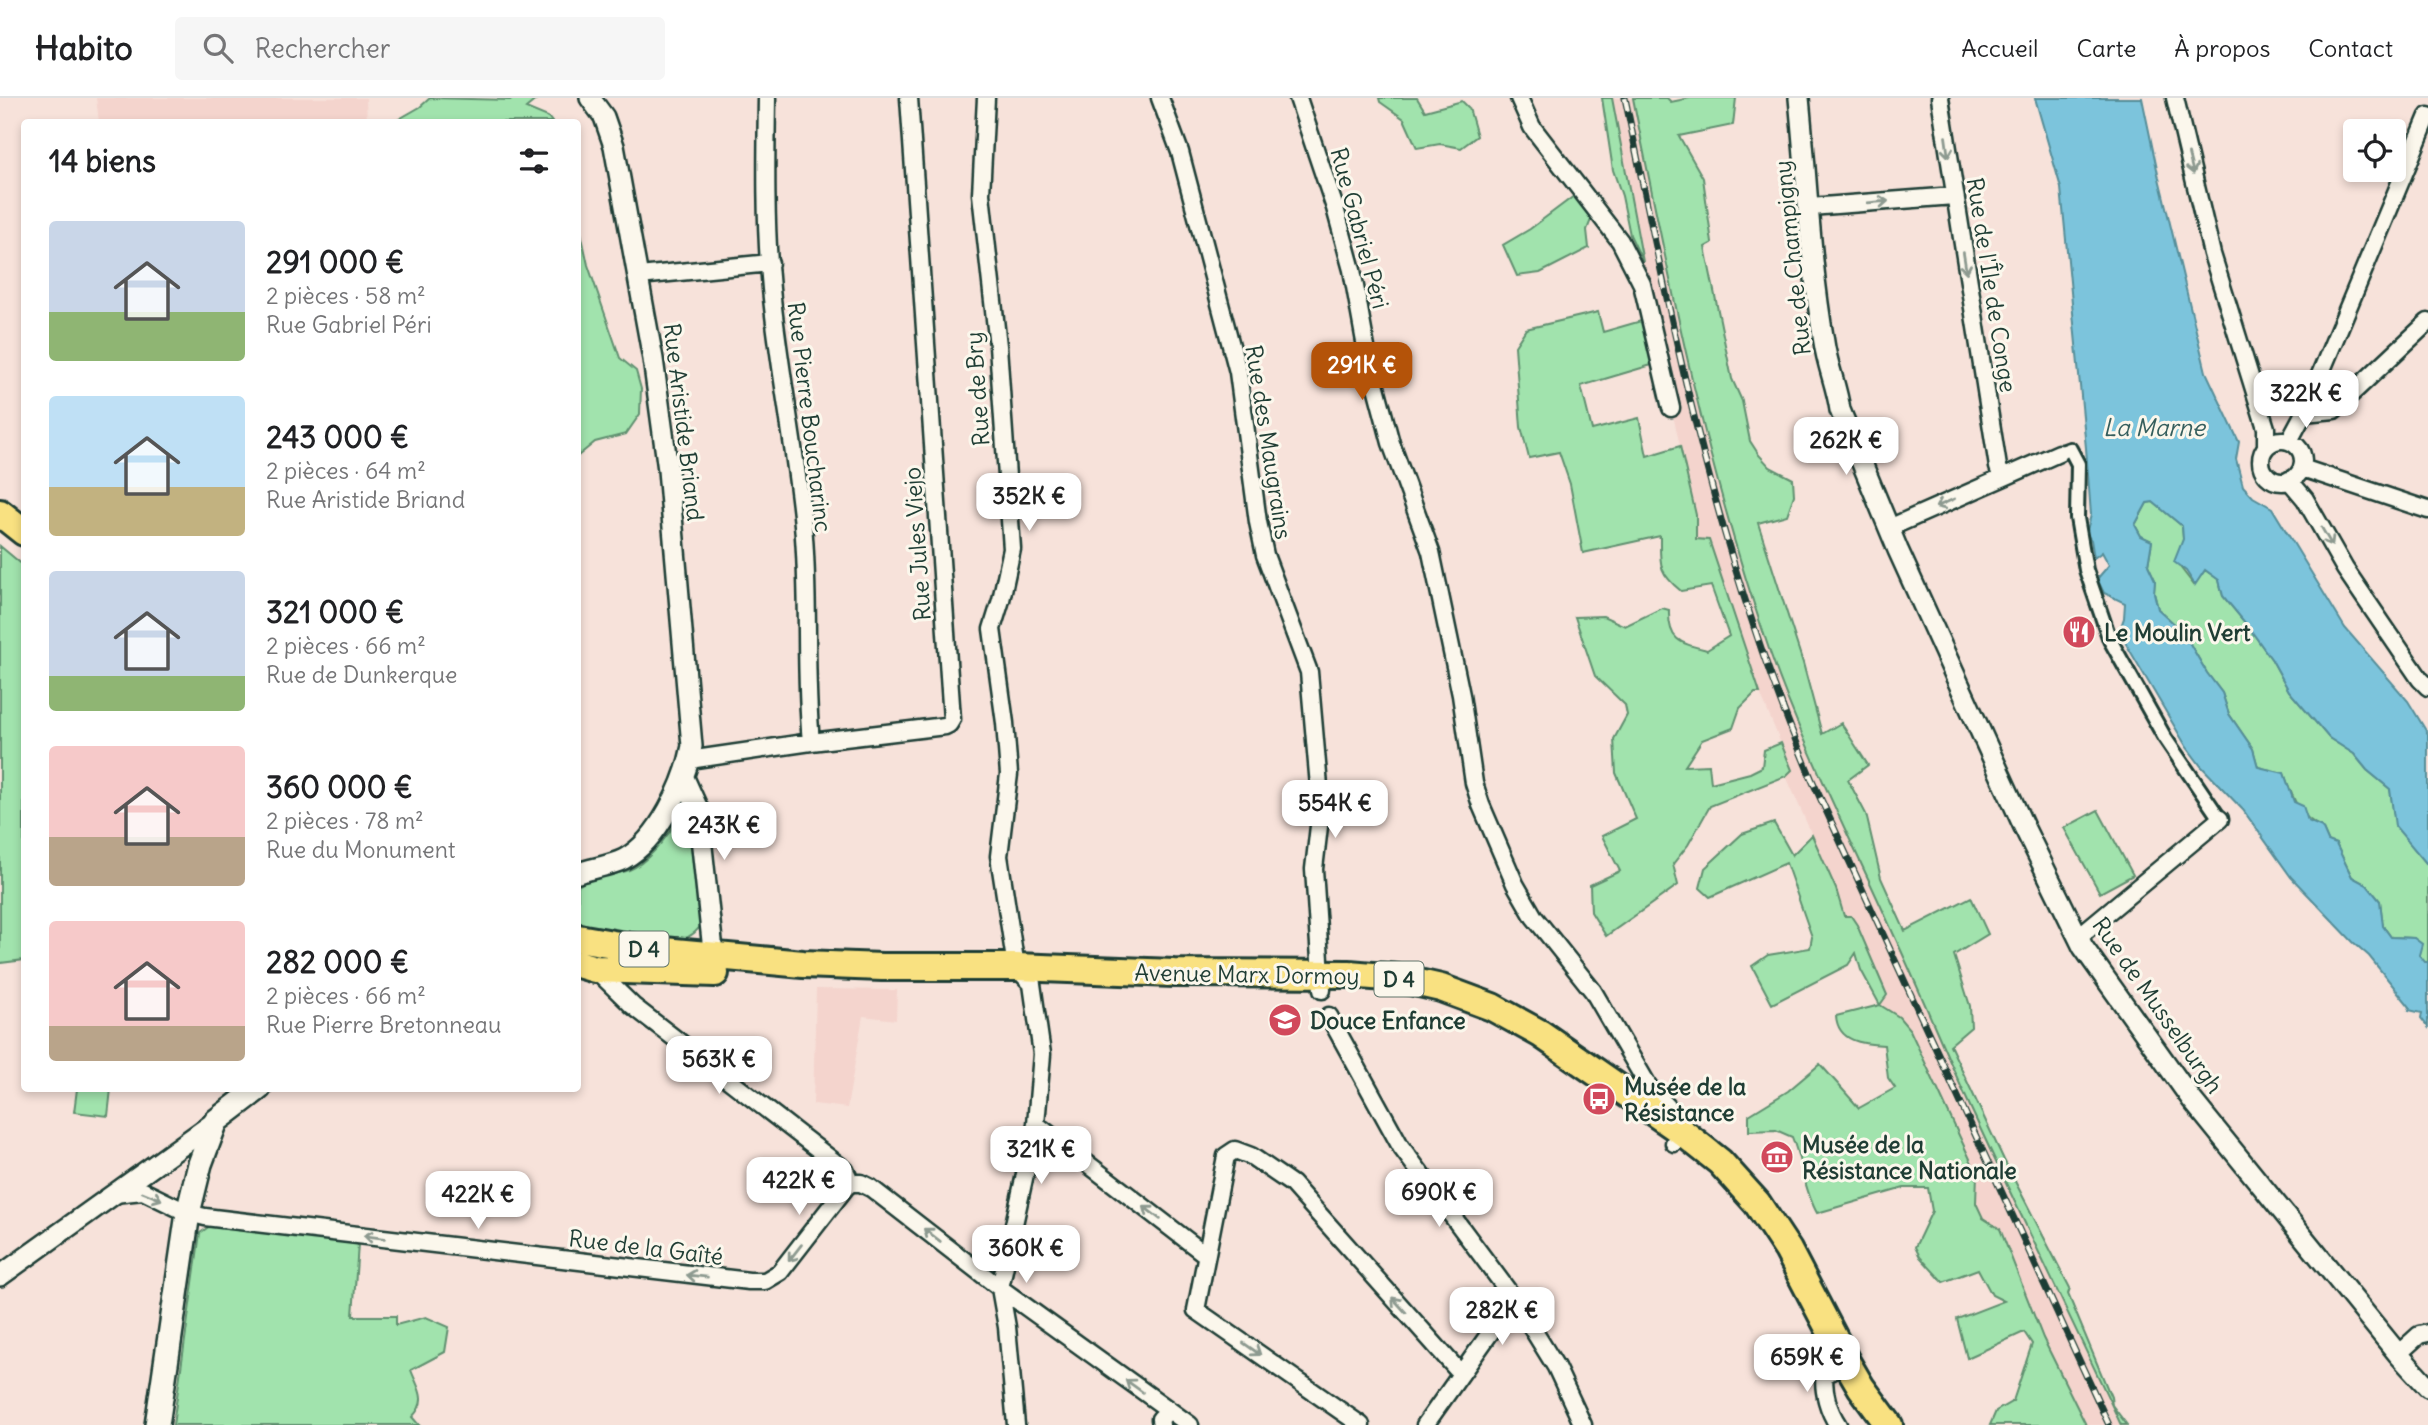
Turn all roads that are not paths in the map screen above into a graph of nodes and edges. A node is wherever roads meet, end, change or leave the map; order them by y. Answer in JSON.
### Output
{"nodes":[{"id":1,"x":590,"y":98,"type":"edge"},
{"id":2,"x":767,"y":98,"type":"edge"},
{"id":3,"x":909,"y":98,"type":"edge"},
{"id":4,"x":986,"y":98,"type":"edge"},
{"id":5,"x":1160,"y":98,"type":"edge"},
{"id":6,"x":1298,"y":98,"type":"edge"},
{"id":7,"x":1519,"y":98,"type":"edge"},
{"id":8,"x":1799,"y":98,"type":"edge"},
{"id":9,"x":1940,"y":98,"type":"edge"},
{"id":10,"x":2175,"y":98,"type":"edge"},
{"id":11,"x":2428,"y":116,"type":"edge"},
{"id":12,"x":1954,"y":196,"type":"junction"},
{"id":13,"x":1810,"y":207,"type":"junction"},
{"id":14,"x":770,"y":263,"type":"junction"},
{"id":15,"x":639,"y":276,"type":"junction"},
{"id":16,"x":2428,"y":322,"type":"edge"},
{"id":17,"x":1671,"y":408,"type":"dead end"},
{"id":18,"x":2304,"y":413,"type":"junction"},
{"id":19,"x":2289,"y":441,"type":"junction"},
{"id":20,"x":2266,"y":447,"type":"junction"},
{"id":21,"x":2059,"y":453,"type":"joint"},
{"id":22,"x":2302,"y":468,"type":"junction"},
{"id":23,"x":2002,"y":478,"type":"junction"},
{"id":24,"x":2289,"y":480,"type":"junction"},
{"id":25,"x":2428,"y":510,"type":"edge"},
{"id":26,"x":0,"y":513,"type":"edge"},
{"id":27,"x":1889,"y":528,"type":"junction"},
{"id":28,"x":21,"y":530,"type":"edge"},
{"id":29,"x":2428,"y":687,"type":"edge"},
{"id":30,"x":811,"y":742,"type":"junction"},
{"id":31,"x":687,"y":769,"type":"junction"},
{"id":32,"x":2220,"y":819,"type":"joint"},
{"id":33,"x":581,"y":872,"type":"edge"},
{"id":34,"x":2077,"y":937,"type":"junction"},
{"id":35,"x":581,"y":938,"type":"edge"},
{"id":36,"x":711,"y":957,"type":"junction"},
{"id":37,"x":586,"y":967,"type":"edge"},
{"id":38,"x":1024,"y":975,"type":"junction"},
{"id":39,"x":1322,"y":982,"type":"junction"},
{"id":40,"x":1329,"y":1016,"type":"dead end"},
{"id":41,"x":254,"y":1092,"type":"edge"},
{"id":42,"x":216,"y":1121,"type":"junction"},
{"id":43,"x":1036,"y":1124,"type":"junction"},
{"id":44,"x":1677,"y":1137,"type":"junction"},
{"id":45,"x":851,"y":1183,"type":"junction"},
{"id":46,"x":113,"y":1195,"type":"junction"},
{"id":47,"x":188,"y":1213,"type":"junction"},
{"id":48,"x":1206,"y":1255,"type":"junction"},
{"id":49,"x":0,"y":1276,"type":"edge"},
{"id":50,"x":1000,"y":1289,"type":"junction"},
{"id":51,"x":1514,"y":1299,"type":"junction"},
{"id":52,"x":2428,"y":1333,"type":"edge"},
{"id":53,"x":2398,"y":1354,"type":"junction"},
{"id":54,"x":1839,"y":1367,"type":"junction"},
{"id":55,"x":1461,"y":1374,"type":"junction"},
{"id":56,"x":2428,"y":1387,"type":"edge"},
{"id":57,"x":1169,"y":1410,"type":"junction"},
{"id":58,"x":157,"y":1425,"type":"edge"},
{"id":59,"x":1016,"y":1425,"type":"edge"},
{"id":60,"x":1161,"y":1425,"type":"edge"},
{"id":61,"x":1190,"y":1425,"type":"edge"},
{"id":62,"x":1361,"y":1425,"type":"edge"},
{"id":63,"x":1426,"y":1425,"type":"edge"},
{"id":64,"x":1583,"y":1425,"type":"edge"},
{"id":65,"x":1838,"y":1425,"type":"edge"},
{"id":66,"x":1870,"y":1425,"type":"edge"},
{"id":67,"x":1889,"y":1425,"type":"edge"}],
"edges":[{"from":1,"to":15,"type":"street","name":"Rue Aristide Briand"},
{"from":2,"to":14,"type":"street","name":"Rue Pierre Boucharinc"},
{"from":3,"to":30,"type":"street","name":"Rue Jules Viejo"},
{"from":4,"to":38,"type":"street","name":"Rue de Bry"},
{"from":5,"to":39,"type":"street","name":"Rue des Maugrains"},
{"from":6,"to":44,"type":"street","name":"Rue Gabriel Péri"},
{"from":7,"to":17,"type":"street"},
{"from":8,"to":13,"type":"street","name":"Rue de Champigny"},
{"from":9,"to":12,"type":"street","name":"Rue de l'Île de Conge","one_way":true},
{"from":10,"to":20,"type":"street","one_way":true},
{"from":11,"to":18,"type":"street"},
{"from":13,"to":12,"type":"street","one_way":true},
{"from":12,"to":23,"type":"street","name":"Rue de l'Île de Conge","one_way":true},
{"from":13,"to":27,"type":"street","name":"Rue de Champigny"},
{"from":14,"to":15,"type":"street"},
{"from":14,"to":30,"type":"street","name":"Rue Pierre Boucharinc"},
{"from":15,"to":31,"type":"street","name":"Rue Aristide Briand"},
{"from":16,"to":18,"type":"street"},
{"from":18,"to":19,"type":"street"},
{"from":19,"to":20,"type":"street"},
{"from":19,"to":22,"type":"street"},
{"from":20,"to":24,"type":"street"},
{"from":21,"to":23,"type":"street"},
{"from":21,"to":32,"type":"street"},
{"from":22,"to":24,"type":"street"},
{"from":22,"to":25,"type":"street"},
{"from":23,"to":27,"type":"street","one_way":true},
{"from":24,"to":29,"type":"street","one_way":true},
{"from":26,"to":28,"type":"main road"},
{"from":27,"to":34,"type":"street","name":"Rue de Musselburgh"},
{"from":30,"to":31,"type":"street","name":"Rue Jules Viejo"},
{"from":31,"to":33,"type":"street"},
{"from":31,"to":36,"type":"street","name":"Rue Aristide Briand"},
{"from":32,"to":34,"type":"street"},
{"from":34,"to":53,"type":"street","name":"Rue de Musselburgh"},
{"from":35,"to":36,"type":"main road","name":"Avenue Marx Dormoy","number":"D 4"},
{"from":36,"to":38,"type":"main road","name":"Avenue Marx Dormoy","number":"D 4"},
{"from":37,"to":38,"type":"main road","name":"Avenue Marx Dormoy","number":"D 4"},
{"from":37,"to":45,"type":"street"},
{"from":38,"to":39,"type":"main road","name":"Avenue Marx Dormoy","number":"D 4"},
{"from":38,"to":43,"type":"street","name":"Rue de Bry"},
{"from":39,"to":44,"type":"main road","name":"Avenue Marx Dormoy","number":"D 4"},
{"from":40,"to":51,"type":"street"},
{"from":41,"to":42,"type":"main road"},
{"from":42,"to":46,"type":"street"},
{"from":42,"to":47,"type":"main road"},
{"from":48,"to":43,"type":"street","one_way":true},
{"from":43,"to":50,"type":"street","name":"Rue de Bry"},
{"from":44,"to":54,"type":"main road","name":"Avenue Marx Dormoy","number":"D 4"},
{"from":45,"to":47,"type":"street","name":"Rue de la Gaîté","one_way":true},
{"from":50,"to":45,"type":"street","one_way":true},
{"from":46,"to":47,"type":"street","name":"Rue de la Gaîté","one_way":true},
{"from":46,"to":49,"type":"street"},
{"from":47,"to":58,"type":"main road"},
{"from":55,"to":48,"type":"street","one_way":true},
{"from":48,"to":62,"type":"street","one_way":true},
{"from":57,"to":50,"type":"street","one_way":true},
{"from":50,"to":59,"type":"street"},
{"from":51,"to":55,"type":"street"},
{"from":51,"to":64,"type":"street"},
{"from":52,"to":53,"type":"street"},
{"from":53,"to":56,"type":"street","name":"Rue de Musselburgh"},
{"from":54,"to":65,"type":"street"},
{"from":54,"to":66,"type":"main road","name":"Avenue Marx Dormoy","number":"D 4"},
{"from":54,"to":67,"type":"main road","name":"Avenue Marx Dormoy","number":"D 4"},
{"from":55,"to":63,"type":"street"},
{"from":57,"to":60,"type":"street"},
{"from":57,"to":61,"type":"street"}]}
